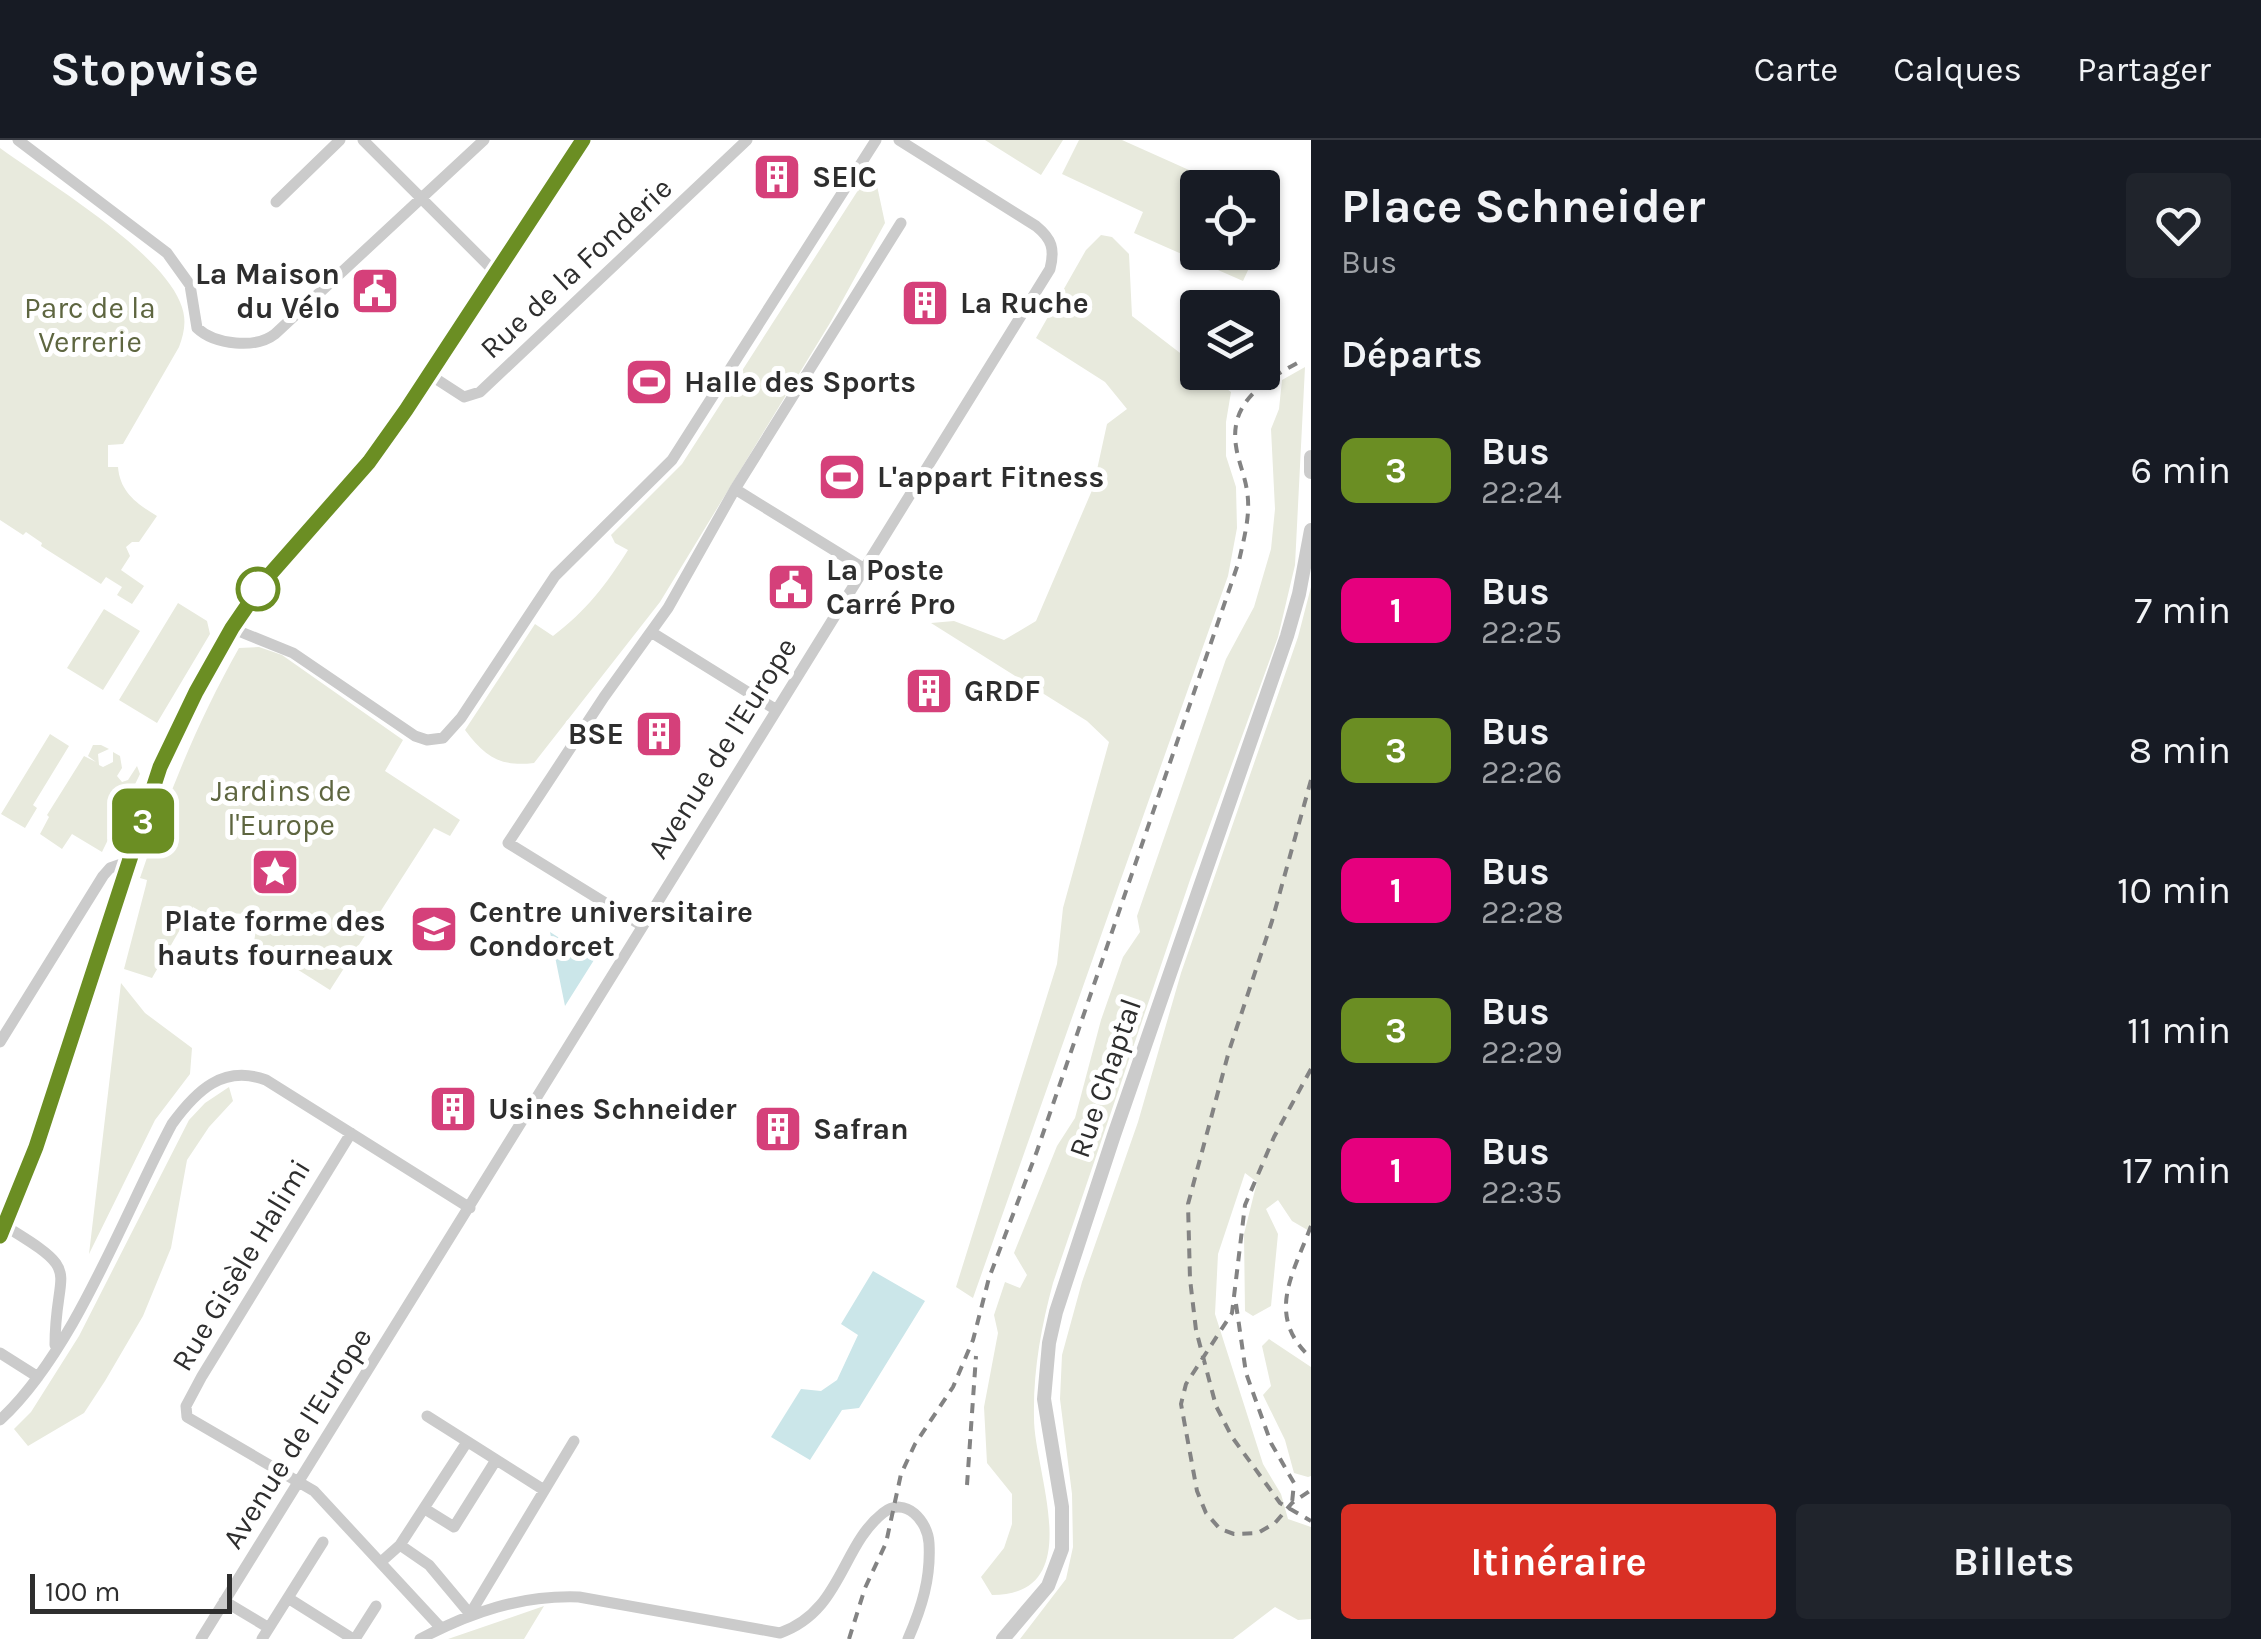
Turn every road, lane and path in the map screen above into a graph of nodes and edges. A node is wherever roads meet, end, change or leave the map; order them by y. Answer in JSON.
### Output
{"nodes":[{"id":1,"x":18,"y":140,"type":"edge"},
{"id":2,"x":340,"y":140,"type":"edge"},
{"id":3,"x":363,"y":140,"type":"edge"},
{"id":4,"x":484,"y":140,"type":"edge"},
{"id":5,"x":583,"y":140,"type":"edge"},
{"id":6,"x":747,"y":140,"type":"edge"},
{"id":7,"x":876,"y":140,"type":"edge"},
{"id":8,"x":900,"y":140,"type":"edge"},
{"id":9,"x":421,"y":198,"type":"junction"},
{"id":10,"x":276,"y":202,"type":"dead end"},
{"id":11,"x":900,"y":223,"type":"dead end"},
{"id":12,"x":495,"y":272,"type":"junction"},
{"id":13,"x":430,"y":374,"type":"junction"},
{"id":14,"x":1311,"y":457,"type":"edge"},
{"id":15,"x":1311,"y":472,"type":"edge"},
{"id":16,"x":735,"y":490,"type":"junction"},
{"id":17,"x":1311,"y":530,"type":"edge"},
{"id":18,"x":863,"y":568,"type":"junction"},
{"id":19,"x":232,"y":628,"type":"junction"},
{"id":20,"x":651,"y":632,"type":"junction"},
{"id":21,"x":776,"y":709,"type":"junction"},
{"id":22,"x":130,"y":862,"type":"junction"},
{"id":23,"x":641,"y":925,"type":"junction"},
{"id":24,"x":0,"y":1042,"type":"edge"},
{"id":25,"x":351,"y":1134,"type":"junction"},
{"id":26,"x":470,"y":1208,"type":"junction"},
{"id":27,"x":2,"y":1231,"type":"edge"},
{"id":28,"x":56,"y":1349,"type":"junction"},
{"id":29,"x":0,"y":1353,"type":"edge"},
{"id":30,"x":38,"y":1377,"type":"junction"},
{"id":31,"x":427,"y":1416,"type":"dead end"},
{"id":32,"x":0,"y":1420,"type":"edge"},
{"id":33,"x":574,"y":1441,"type":"dead end"},
{"id":34,"x":467,"y":1442,"type":"junction"},
{"id":35,"x":496,"y":1460,"type":"junction"},
{"id":36,"x":298,"y":1483,"type":"junction"},
{"id":37,"x":544,"y":1490,"type":"junction"},
{"id":38,"x":425,"y":1509,"type":"junction"},
{"id":39,"x":322,"y":1542,"type":"dead end"},
{"id":40,"x":400,"y":1545,"type":"junction"},
{"id":41,"x":382,"y":1561,"type":"junction"},
{"id":42,"x":288,"y":1598,"type":"junction"},
{"id":43,"x":224,"y":1601,"type":"junction"},
{"id":44,"x":376,"y":1606,"type":"dead end"},
{"id":45,"x":470,"y":1614,"type":"junction"},
{"id":46,"x":441,"y":1628,"type":"junction"},
{"id":47,"x":266,"y":1633,"type":"edge"},
{"id":48,"x":201,"y":1639,"type":"edge"},
{"id":49,"x":354,"y":1639,"type":"edge"},
{"id":50,"x":420,"y":1639,"type":"edge"},
{"id":51,"x":908,"y":1639,"type":"edge"},
{"id":52,"x":1003,"y":1639,"type":"edge"}],
"edges":[{"from":1,"to":9,"type":"street"},
{"from":2,"to":10,"type":"street"},
{"from":3,"to":9,"type":"street"},
{"from":4,"to":9,"type":"street"},
{"from":5,"to":12,"type":"main road"},
{"from":6,"to":13,"type":"street","name":"Rue de la Fonderie"},
{"from":7,"to":19,"type":"street"},
{"from":8,"to":18,"type":"street","name":"Avenue de l'Europe"},
{"from":9,"to":12,"type":"street"},
{"from":11,"to":16,"type":"street"},
{"from":12,"to":13,"type":"main road"},
{"from":13,"to":19,"type":"main road"},
{"from":14,"to":15,"type":"street"},
{"from":16,"to":18,"type":"street"},
{"from":16,"to":20,"type":"street"},
{"from":17,"to":52,"type":"street","name":"Rue Chaptal"},
{"from":18,"to":21,"type":"street","name":"Avenue de l'Europe"},
{"from":19,"to":22,"type":"main road"},
{"from":20,"to":21,"type":"street"},
{"from":20,"to":23,"type":"street"},
{"from":21,"to":23,"type":"street","name":"Avenue de l'Europe"},
{"from":22,"to":24,"type":"street"},
{"from":22,"to":27,"type":"main road"},
{"from":23,"to":26,"type":"street","name":"Avenue de l'Europe"},
{"from":25,"to":26,"type":"street"},
{"from":25,"to":28,"type":"street"},
{"from":25,"to":36,"type":"street","name":"Rue Gisèle Halimi"},
{"from":26,"to":36,"type":"street","name":"Avenue de l'Europe"},
{"from":27,"to":28,"type":"street"},
{"from":28,"to":30,"type":"street"},
{"from":29,"to":30,"type":"street"},
{"from":30,"to":32,"type":"street"},
{"from":31,"to":34,"type":"street"},
{"from":33,"to":37,"type":"street"},
{"from":34,"to":35,"type":"street"},
{"from":34,"to":38,"type":"street"},
{"from":35,"to":37,"type":"street"},
{"from":35,"to":38,"type":"street"},
{"from":36,"to":41,"type":"street","name":"Rue Gisèle Halimi"},
{"from":36,"to":43,"type":"street","name":"Avenue de l'Europe"},
{"from":37,"to":45,"type":"street"},
{"from":38,"to":40,"type":"street"},
{"from":39,"to":42,"type":"street"},
{"from":40,"to":41,"type":"street"},
{"from":40,"to":45,"type":"street"},
{"from":41,"to":46,"type":"street","name":"Rue Gisèle Halimi"},
{"from":42,"to":47,"type":"street"},
{"from":42,"to":49,"type":"street"},
{"from":43,"to":47,"type":"street"},
{"from":43,"to":48,"type":"street","name":"Avenue de l'Europe"},
{"from":44,"to":49,"type":"street"},
{"from":45,"to":46,"type":"street"},
{"from":45,"to":51,"type":"street"},
{"from":46,"to":50,"type":"street"}]}
